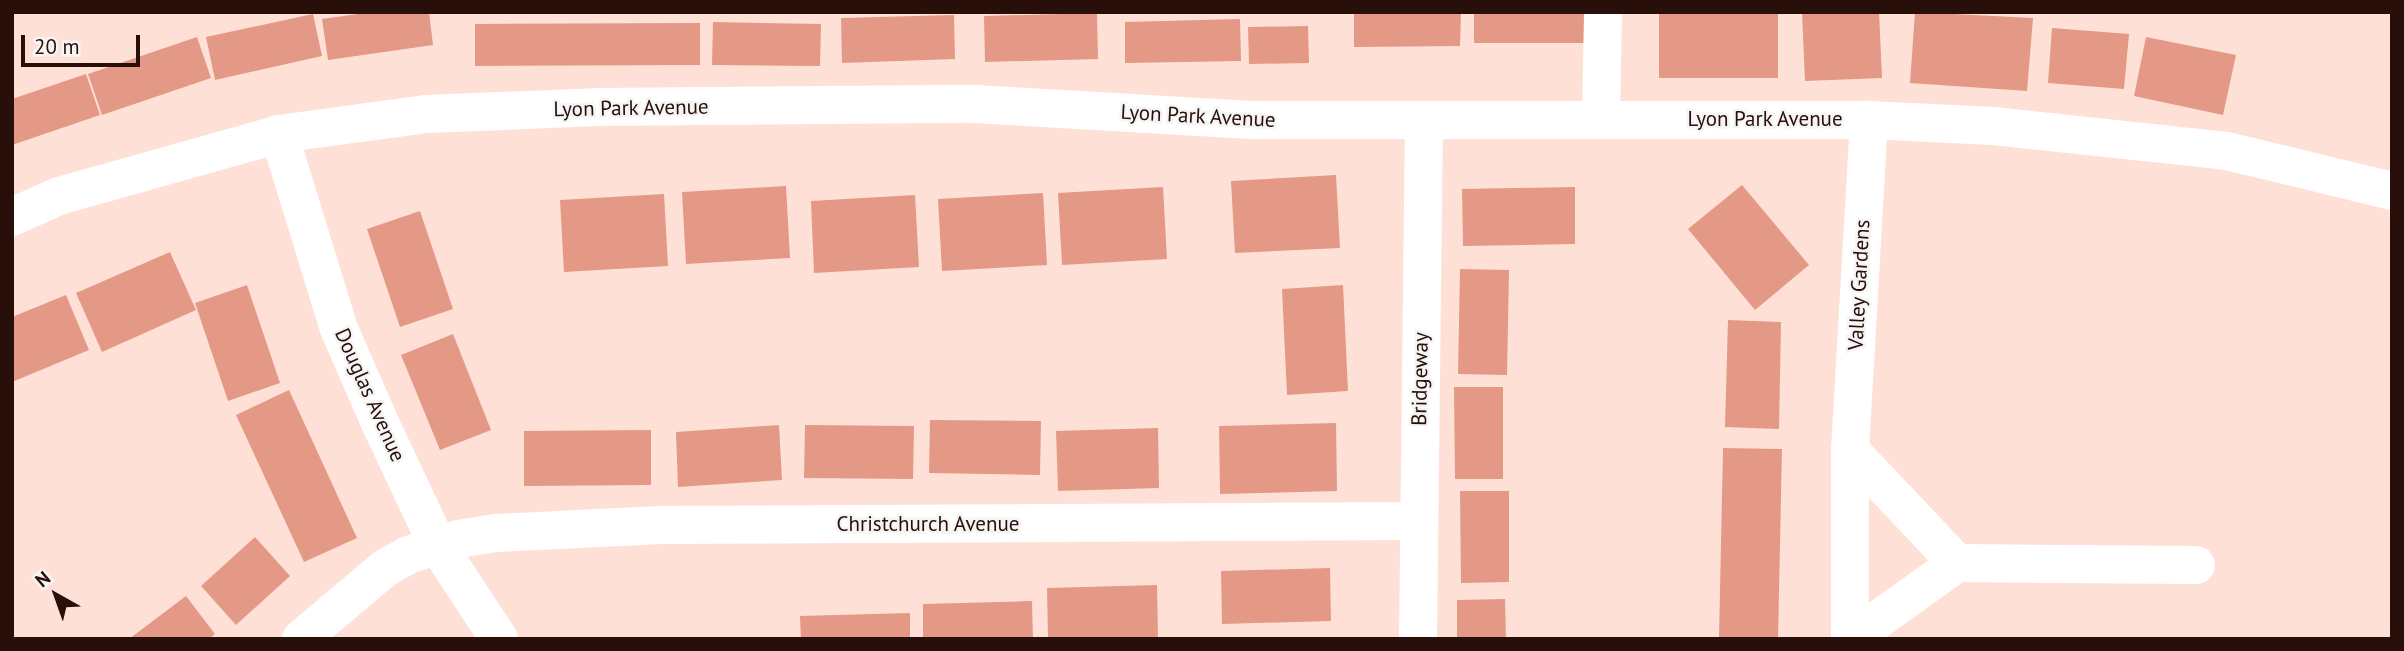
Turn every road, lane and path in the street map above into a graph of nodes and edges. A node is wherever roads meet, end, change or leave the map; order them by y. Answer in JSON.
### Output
{"nodes":[{"id":1,"x":1602,"y":12,"type":"edge"},
{"id":2,"x":1601,"y":118,"type":"junction"},
{"id":3,"x":1424,"y":120,"type":"junction"},
{"id":4,"x":1869,"y":120,"type":"junction"},
{"id":5,"x":279,"y":134,"type":"junction"},
{"id":6,"x":2392,"y":191,"type":"edge"},
{"id":7,"x":12,"y":216,"type":"edge"},
{"id":8,"x":1850,"y":450,"type":"junction"},
{"id":9,"x":1419,"y":521,"type":"junction"},
{"id":10,"x":438,"y":545,"type":"junction"},
{"id":11,"x":1957,"y":563,"type":"junction"},
{"id":12,"x":2196,"y":565,"type":"dead end"},
{"id":13,"x":301,"y":639,"type":"edge"},
{"id":14,"x":499,"y":639,"type":"edge"},
{"id":15,"x":1418,"y":639,"type":"edge"},
{"id":16,"x":1850,"y":639,"type":"edge"}],
"edges":[{"from":1,"to":2,"type":"street"},
{"from":2,"to":3,"type":"street","name":"Lyon Park Avenue"},
{"from":2,"to":4,"type":"street","name":"Lyon Park Avenue"},
{"from":3,"to":5,"type":"street","name":"Lyon Park Avenue"},
{"from":3,"to":9,"type":"street","name":"Bridgeway"},
{"from":4,"to":6,"type":"street","name":"Lyon Park Avenue"},
{"from":4,"to":8,"type":"street","name":"Valley Gardens"},
{"from":5,"to":7,"type":"street","name":"Lyon Park Avenue"},
{"from":5,"to":10,"type":"street","name":"Douglas Avenue"},
{"from":8,"to":11,"type":"street"},
{"from":8,"to":16,"type":"street","name":"Valley Gardens"},
{"from":9,"to":10,"type":"street","name":"Christchurch Avenue"},
{"from":9,"to":15,"type":"street","name":"Bridgeway"},
{"from":10,"to":13,"type":"street","name":"Christchurch Avenue"},
{"from":10,"to":14,"type":"street","name":"Douglas Avenue"},
{"from":11,"to":12,"type":"street"},
{"from":11,"to":16,"type":"street","name":"Valley Gardens"}]}
